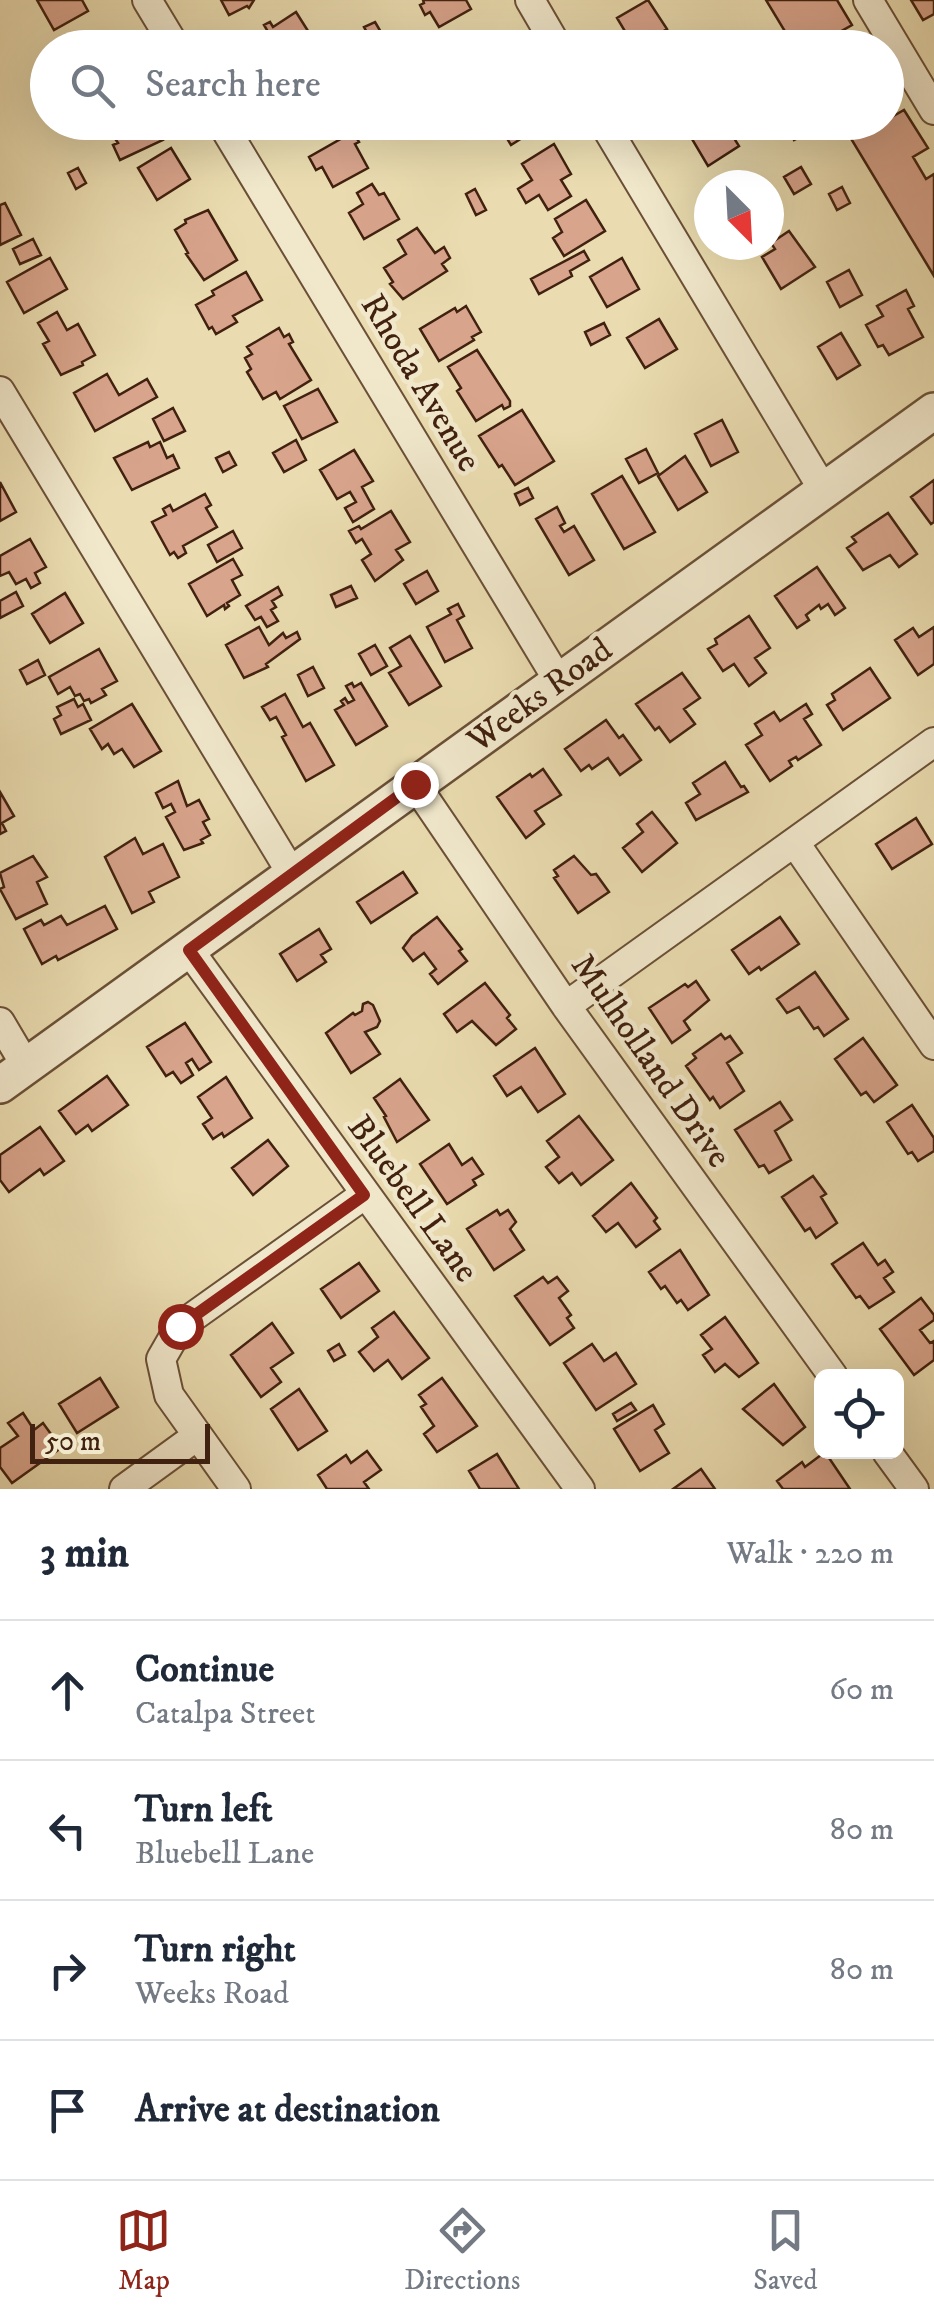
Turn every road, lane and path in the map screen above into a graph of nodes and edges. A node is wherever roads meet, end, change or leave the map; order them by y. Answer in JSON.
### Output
{"nodes":[{"id":1,"x":147,"y":0,"type":"edge"},
{"id":2,"x":530,"y":0,"type":"edge"},
{"id":3,"x":868,"y":0,"type":"edge"},
{"id":4,"x":165,"y":30,"type":"edge"},
{"id":5,"x":548,"y":30,"type":"edge"},
{"id":6,"x":886,"y":30,"type":"edge"},
{"id":7,"x":904,"y":60,"type":"edge"},
{"id":8,"x":934,"y":110,"type":"edge"},
{"id":9,"x":232,"y":140,"type":"edge"},
{"id":10,"x":615,"y":140,"type":"edge"},
{"id":11,"x":0,"y":391,"type":"edge"},
{"id":12,"x":934,"y":411,"type":"edge"},
{"id":13,"x":824,"y":491,"type":"junction"},
{"id":14,"x":558,"y":680,"type":"junction"},
{"id":15,"x":934,"y":742,"type":"edge"},
{"id":16,"x":415,"y":784,"type":"junction"},
{"id":17,"x":794,"y":843,"type":"junction"},
{"id":18,"x":292,"y":874,"type":"junction"},
{"id":19,"x":189,"y":950,"type":"junction"},
{"id":20,"x":566,"y":1006,"type":"junction"},
{"id":21,"x":0,"y":1022,"type":"edge"},
{"id":22,"x":934,"y":1044,"type":"edge"},
{"id":23,"x":13,"y":1075,"type":"edge"},
{"id":24,"x":364,"y":1195,"type":"junction"},
{"id":25,"x":827,"y":1369,"type":"edge"},
{"id":26,"x":198,"y":1436,"type":"junction"},
{"id":27,"x":891,"y":1459,"type":"edge"},
{"id":28,"x":124,"y":1489,"type":"edge"},
{"id":29,"x":236,"y":1489,"type":"edge"},
{"id":30,"x":580,"y":1489,"type":"edge"},
{"id":31,"x":914,"y":1489,"type":"edge"}],
"edges":[{"from":1,"to":4,"type":"street"},
{"from":2,"to":5,"type":"street"},
{"from":3,"to":6,"type":"street"},
{"from":7,"to":8,"type":"street"},
{"from":9,"to":14,"type":"street","name":"Rhoda Avenue"},
{"from":10,"to":13,"type":"street"},
{"from":11,"to":18,"type":"street"},
{"from":12,"to":13,"type":"street","name":"Weeks Road"},
{"from":13,"to":14,"type":"street","name":"Weeks Road"},
{"from":14,"to":16,"type":"street","name":"Weeks Road"},
{"from":15,"to":17,"type":"street"},
{"from":16,"to":18,"type":"street","name":"Weeks Road"},
{"from":16,"to":20,"type":"street","name":"Mulholland Drive"},
{"from":17,"to":20,"type":"street"},
{"from":17,"to":22,"type":"street"},
{"from":18,"to":19,"type":"street","name":"Weeks Road"},
{"from":19,"to":23,"type":"street","name":"Weeks Road"},
{"from":19,"to":24,"type":"street","name":"Bluebell Lane"},
{"from":20,"to":25,"type":"street","name":"Mulholland Drive"},
{"from":21,"to":23,"type":"street"},
{"from":24,"to":26,"type":"street"},
{"from":24,"to":30,"type":"street","name":"Bluebell Lane"},
{"from":26,"to":28,"type":"street"},
{"from":26,"to":29,"type":"street"},
{"from":27,"to":31,"type":"street"}]}
